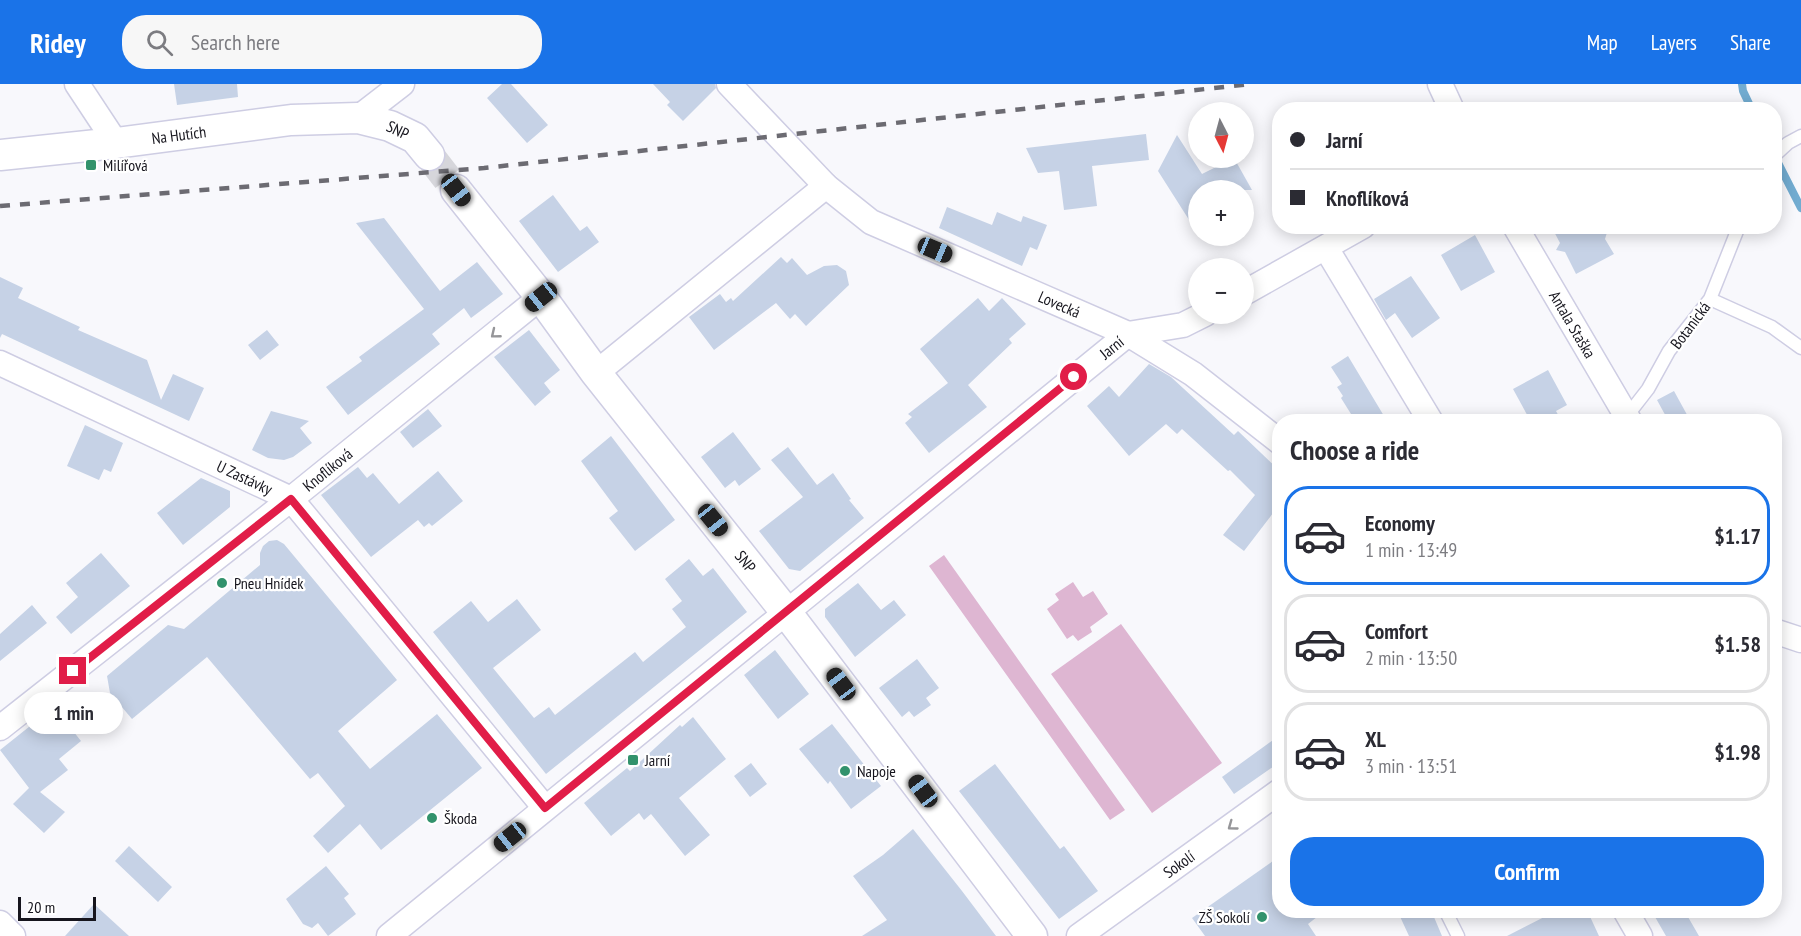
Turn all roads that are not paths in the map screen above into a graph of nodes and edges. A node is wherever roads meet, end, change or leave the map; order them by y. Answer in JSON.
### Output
{"nodes":[{"id":1,"x":77,"y":84,"type":"edge"},
{"id":2,"x":402,"y":84,"type":"edge"},
{"id":3,"x":729,"y":84,"type":"edge"},
{"id":4,"x":1440,"y":84,"type":"edge"},
{"id":5,"x":1448,"y":102,"type":"edge"},
{"id":6,"x":358,"y":118,"type":"junction"},
{"id":7,"x":1801,"y":136,"type":"edge"},
{"id":8,"x":116,"y":143,"type":"junction"},
{"id":9,"x":1782,"y":149,"type":"edge"},
{"id":10,"x":0,"y":155,"type":"edge"},
{"id":11,"x":429,"y":155,"type":"tunnel mouth"},
{"id":12,"x":826,"y":186,"type":"junction"},
{"id":13,"x":456,"y":190,"type":"tunnel mouth"},
{"id":14,"x":1350,"y":234,"type":"edge"},
{"id":15,"x":1520,"y":234,"type":"edge"},
{"id":16,"x":1736,"y":234,"type":"edge"},
{"id":17,"x":1326,"y":248,"type":"junction"},
{"id":18,"x":1254,"y":288,"type":"edge"},
{"id":19,"x":541,"y":297,"type":"junction"},
{"id":20,"x":1710,"y":299,"type":"junction"},
{"id":21,"x":1188,"y":322,"type":"edge"},
{"id":22,"x":1128,"y":334,"type":"junction"},
{"id":23,"x":1801,"y":348,"type":"edge"},
{"id":24,"x":0,"y":363,"type":"edge"},
{"id":25,"x":596,"y":373,"type":"junction"},
{"id":26,"x":1426,"y":414,"type":"edge"},
{"id":27,"x":1627,"y":414,"type":"edge"},
{"id":28,"x":1632,"y":414,"type":"edge"},
{"id":29,"x":1272,"y":436,"type":"edge"},
{"id":30,"x":291,"y":499,"type":"junction"},
{"id":31,"x":786,"y":612,"type":"junction"},
{"id":32,"x":1782,"y":634,"type":"edge"},
{"id":33,"x":1801,"y":640,"type":"edge"},
{"id":34,"x":0,"y":728,"type":"edge"},
{"id":35,"x":1272,"y":797,"type":"edge"},
{"id":36,"x":545,"y":808,"type":"junction"},
{"id":37,"x":1449,"y":918,"type":"edge"},
{"id":38,"x":1630,"y":918,"type":"edge"},
{"id":39,"x":0,"y":923,"type":"edge"},
{"id":40,"x":13,"y":936,"type":"edge"},
{"id":41,"x":389,"y":936,"type":"edge"},
{"id":42,"x":1032,"y":936,"type":"edge"},
{"id":43,"x":1079,"y":936,"type":"edge"},
{"id":44,"x":1458,"y":936,"type":"edge"},
{"id":45,"x":1640,"y":936,"type":"edge"}],
"edges":[{"from":1,"to":8,"type":"street"},
{"from":2,"to":6,"type":"street"},
{"from":3,"to":12,"type":"street","name":"Lovecká"},
{"from":4,"to":5,"type":"street"},
{"from":6,"to":8,"type":"street","name":"Na Hutích"},
{"from":6,"to":11,"type":"street","name":"SNP"},
{"from":7,"to":9,"type":"lane"},
{"from":8,"to":10,"type":"street","name":"Na Hutích"},
{"from":12,"to":22,"type":"street","name":"Lovecká"},
{"from":12,"to":25,"type":"street"},
{"from":13,"to":19,"type":"street","name":"SNP"},
{"from":14,"to":17,"type":"street"},
{"from":15,"to":27,"type":"street","name":"Antala Staška"},
{"from":16,"to":20,"type":"lane","name":"Botanická"},
{"from":17,"to":18,"type":"street"},
{"from":17,"to":26,"type":"street"},
{"from":19,"to":25,"type":"street","name":"SNP"},
{"from":19,"to":30,"type":"street","name":"Knoflíková","one_way":true},
{"from":20,"to":23,"type":"lane"},
{"from":20,"to":28,"type":"lane","name":"Botanická"},
{"from":21,"to":22,"type":"street","name":"Jarní"},
{"from":22,"to":29,"type":"street","name":"Lovecká"},
{"from":22,"to":31,"type":"street","name":"Jarní"},
{"from":24,"to":30,"type":"street","name":"U Zastávky"},
{"from":25,"to":31,"type":"street","name":"SNP"},
{"from":30,"to":34,"type":"street","name":"Knoflíková"},
{"from":30,"to":36,"type":"street","name":"U Zastávky"},
{"from":31,"to":36,"type":"street","name":"Jarní"},
{"from":31,"to":42,"type":"street","name":"SNP"},
{"from":32,"to":33,"type":"street"},
{"from":35,"to":43,"type":"street","name":"Sokolí","one_way":true},
{"from":36,"to":41,"type":"street","name":"Jarní"},
{"from":37,"to":44,"type":"lane"},
{"from":38,"to":45,"type":"street"},
{"from":39,"to":40,"type":"street"}]}
